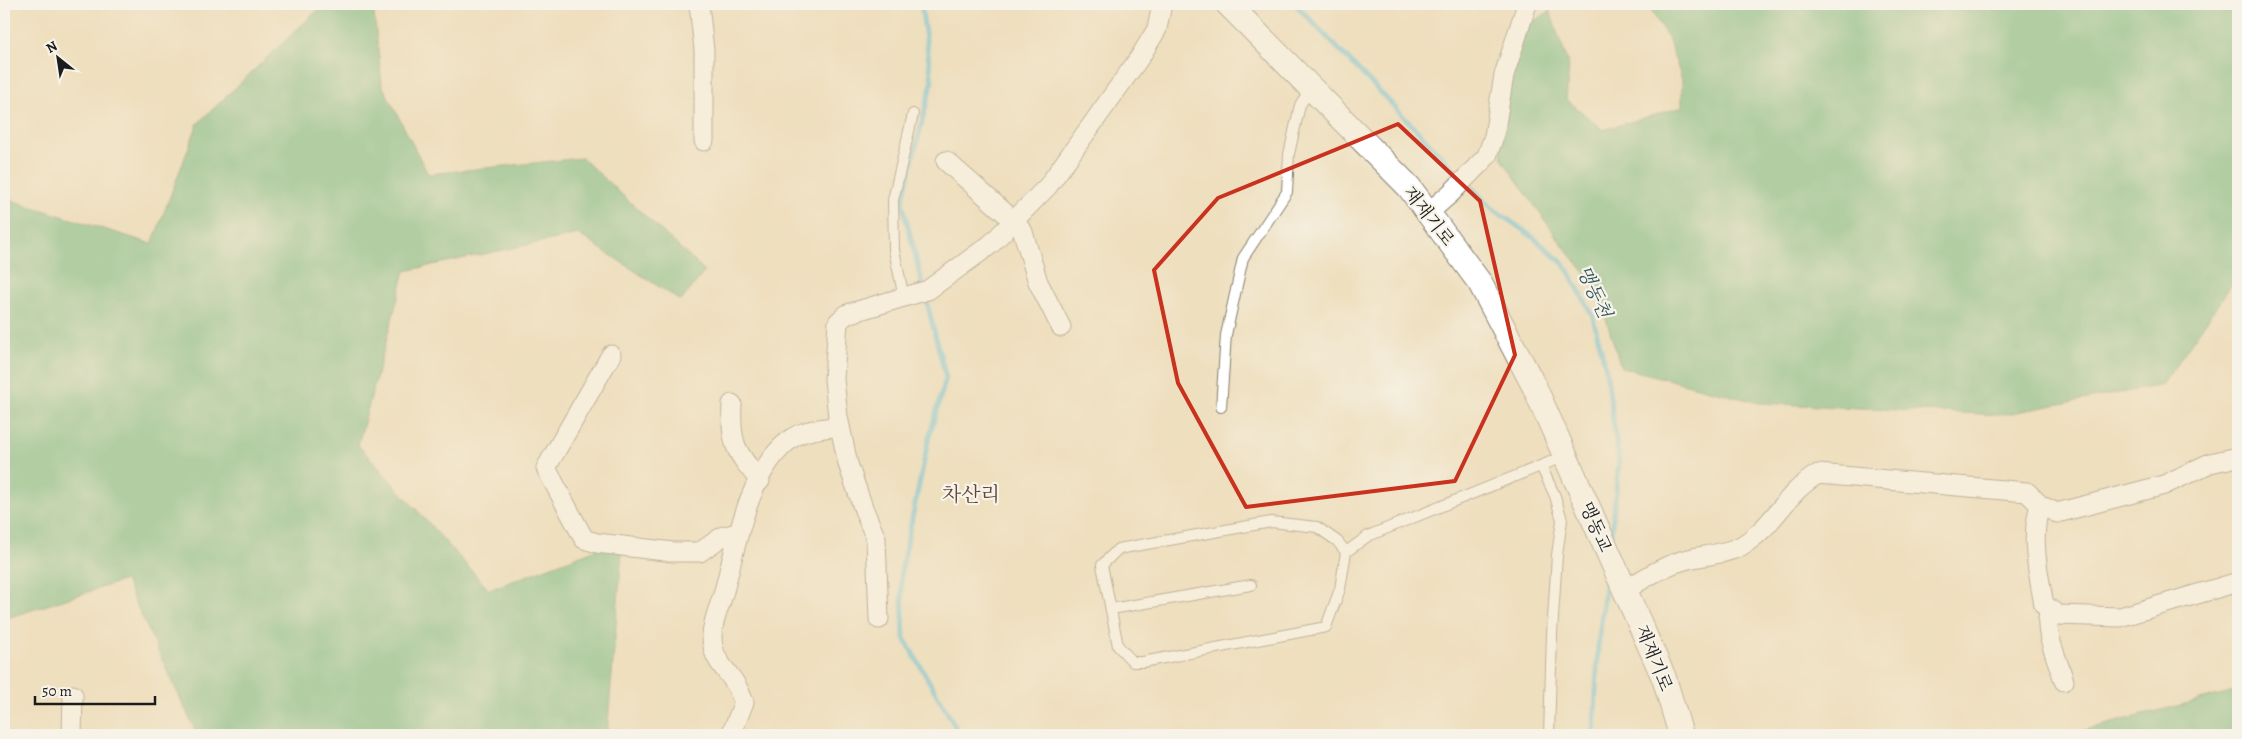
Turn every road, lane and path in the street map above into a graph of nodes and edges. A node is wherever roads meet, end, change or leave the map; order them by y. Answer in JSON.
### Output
{"nodes":[{"id":1,"x":699,"y":4,"type":"edge"},
{"id":2,"x":1162,"y":4,"type":"edge"},
{"id":3,"x":1228,"y":4,"type":"edge"},
{"id":4,"x":1526,"y":4,"type":"edge"},
{"id":5,"x":1311,"y":88,"type":"junction"},
{"id":6,"x":913,"y":114,"type":"dead end"},
{"id":7,"x":704,"y":140,"type":"dead end"},
{"id":8,"x":946,"y":160,"type":"dead end"},
{"id":9,"x":1428,"y":213,"type":"junction"},
{"id":10,"x":1013,"y":220,"type":"junction"},
{"id":11,"x":916,"y":294,"type":"junction"},
{"id":12,"x":1061,"y":327,"type":"dead end"},
{"id":13,"x":610,"y":355,"type":"dead end"},
{"id":14,"x":732,"y":404,"type":"dead end"},
{"id":15,"x":1221,"y":407,"type":"dead end"},
{"id":16,"x":840,"y":426,"type":"junction"},
{"id":17,"x":2238,"y":457,"type":"edge"},
{"id":18,"x":1568,"y":463,"type":"junction"},
{"id":19,"x":1541,"y":466,"type":"junction"},
{"id":20,"x":760,"y":481,"type":"junction"},
{"id":21,"x":2040,"y":505,"type":"junction"},
{"id":22,"x":739,"y":533,"type":"junction"},
{"id":23,"x":1346,"y":552,"type":"junction"},
{"id":24,"x":2238,"y":582,"type":"edge"},
{"id":25,"x":1251,"y":585,"type":"dead end"},
{"id":26,"x":1623,"y":587,"type":"junction"},
{"id":27,"x":1111,"y":609,"type":"junction"},
{"id":28,"x":2050,"y":610,"type":"junction"},
{"id":29,"x":879,"y":619,"type":"dead end"},
{"id":30,"x":2064,"y":680,"type":"dead end"},
{"id":31,"x":73,"y":695,"type":"dead end"},
{"id":32,"x":72,"y":735,"type":"edge"},
{"id":33,"x":732,"y":735,"type":"edge"},
{"id":34,"x":1549,"y":735,"type":"edge"},
{"id":35,"x":1681,"y":735,"type":"edge"}],
"edges":[{"from":1,"to":7,"type":"street"},
{"from":2,"to":10,"type":"street"},
{"from":3,"to":5,"type":"street","name":"재재기로"},
{"from":4,"to":9,"type":"street"},
{"from":5,"to":9,"type":"street","name":"재재기로"},
{"from":5,"to":15,"type":"lane"},
{"from":6,"to":11,"type":"lane"},
{"from":8,"to":10,"type":"street"},
{"from":9,"to":18,"type":"street","name":"재재기로"},
{"from":10,"to":11,"type":"street"},
{"from":10,"to":12,"type":"street"},
{"from":11,"to":16,"type":"street"},
{"from":13,"to":22,"type":"street"},
{"from":14,"to":20,"type":"street"},
{"from":16,"to":20,"type":"street"},
{"from":16,"to":29,"type":"street"},
{"from":17,"to":21,"type":"street"},
{"from":18,"to":19,"type":"lane"},
{"from":18,"to":26,"type":"street","name":"맹동교"},
{"from":19,"to":23,"type":"lane"},
{"from":19,"to":34,"type":"lane"},
{"from":20,"to":22,"type":"street"},
{"from":21,"to":26,"type":"street"},
{"from":21,"to":28,"type":"street"},
{"from":22,"to":33,"type":"street"},
{"from":23,"to":27,"type":"lane"},
{"from":23,"to":27,"type":"lane"},
{"from":24,"to":28,"type":"street"},
{"from":25,"to":27,"type":"lane"},
{"from":26,"to":35,"type":"street","name":"재재기로"},
{"from":28,"to":30,"type":"street"},
{"from":31,"to":32,"type":"street"}]}
